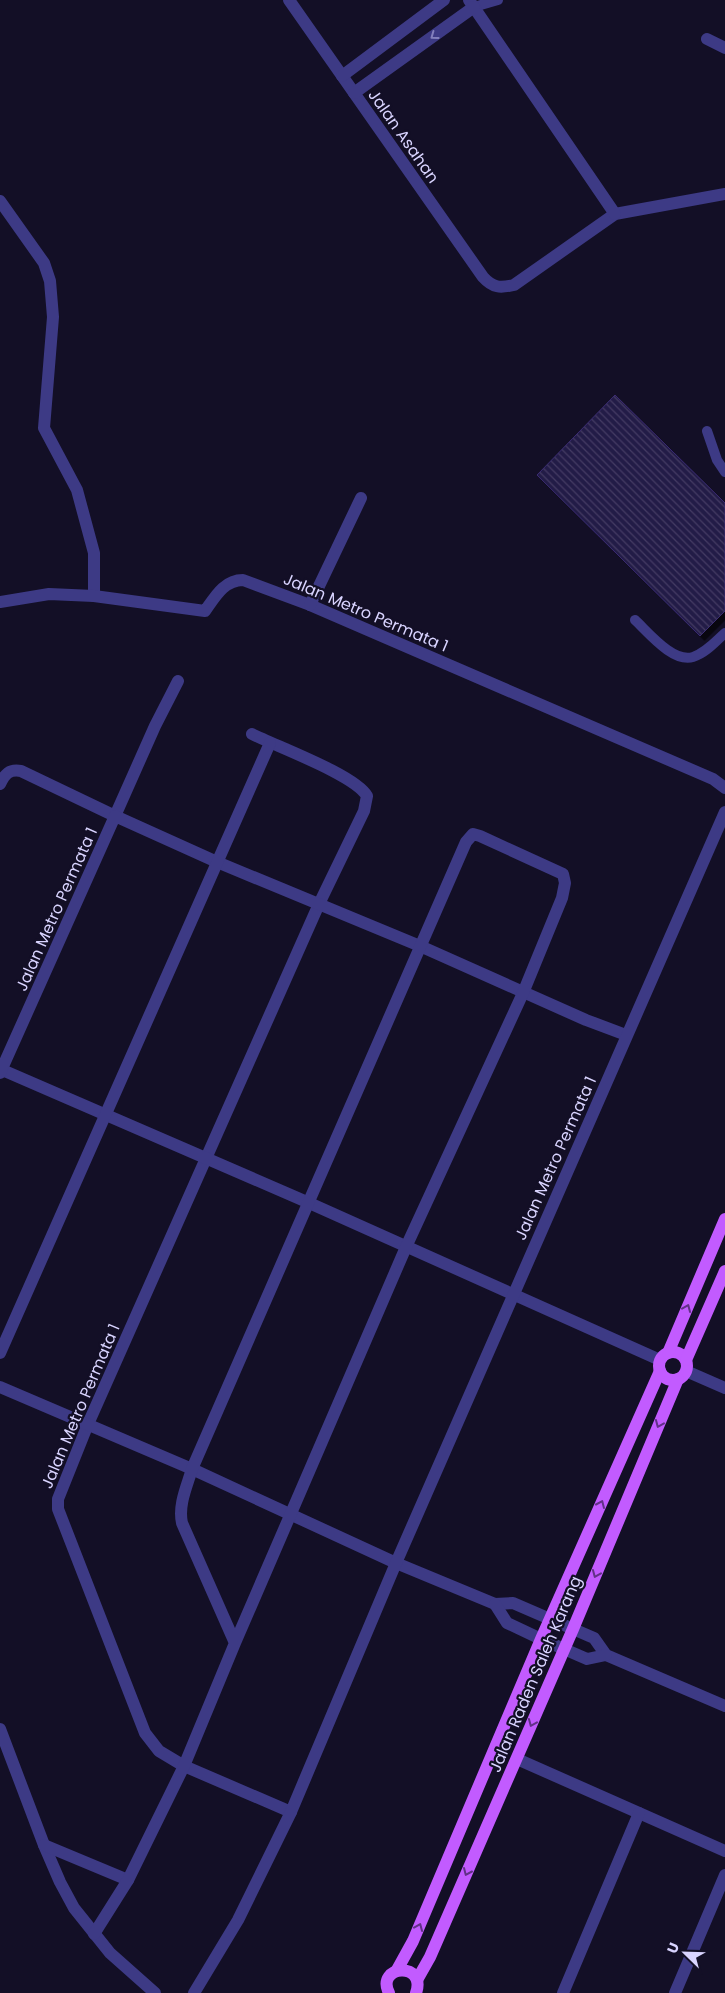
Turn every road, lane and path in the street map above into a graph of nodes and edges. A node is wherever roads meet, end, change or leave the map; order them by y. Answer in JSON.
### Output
{"nodes":[{"id":1,"x":289,"y":0,"type":"edge"},
{"id":2,"x":444,"y":0,"type":"edge"},
{"id":3,"x":498,"y":0,"type":"edge"},
{"id":4,"x":471,"y":4,"type":"edge"},
{"id":5,"x":707,"y":39,"type":"dead end"},
{"id":6,"x":725,"y":48,"type":"edge"},
{"id":7,"x":342,"y":76,"type":"junction"},
{"id":8,"x":354,"y":93,"type":"junction"},
{"id":9,"x":725,"y":194,"type":"edge"},
{"id":10,"x":0,"y":201,"type":"edge"},
{"id":11,"x":615,"y":214,"type":"junction"},
{"id":12,"x":707,"y":431,"type":"dead end"},
{"id":13,"x":725,"y":472,"type":"edge"},
{"id":14,"x":360,"y":498,"type":"dead end"},
{"id":15,"x":94,"y":596,"type":"junction"},
{"id":16,"x":0,"y":602,"type":"edge"},
{"id":17,"x":310,"y":605,"type":"junction"},
{"id":18,"x":635,"y":620,"type":"dead end"},
{"id":19,"x":725,"y":633,"type":"edge"},
{"id":20,"x":178,"y":681,"type":"dead end"},
{"id":21,"x":252,"y":734,"type":"dead end"},
{"id":22,"x":270,"y":742,"type":"junction"},
{"id":23,"x":719,"y":780,"type":"edge"},
{"id":24,"x":0,"y":784,"type":"edge"},
{"id":25,"x":725,"y":788,"type":"edge"},
{"id":26,"x":725,"y":812,"type":"edge"},
{"id":27,"x":116,"y":816,"type":"junction"},
{"id":28,"x":217,"y":862,"type":"junction"},
{"id":29,"x":320,"y":904,"type":"junction"},
{"id":30,"x":420,"y":946,"type":"junction"},
{"id":31,"x":523,"y":993,"type":"junction"},
{"id":32,"x":626,"y":1035,"type":"junction"},
{"id":33,"x":0,"y":1070,"type":"edge"},
{"id":34,"x":104,"y":1114,"type":"junction"},
{"id":35,"x":206,"y":1159,"type":"junction"},
{"id":36,"x":307,"y":1202,"type":"junction"},
{"id":37,"x":725,"y":1219,"type":"edge"},
{"id":38,"x":406,"y":1247,"type":"junction"},
{"id":39,"x":725,"y":1271,"type":"edge"},
{"id":40,"x":513,"y":1294,"type":"junction"},
{"id":41,"x":0,"y":1353,"type":"edge"},
{"id":42,"x":662,"y":1361,"type":"junction"},
{"id":43,"x":683,"y":1370,"type":"junction"},
{"id":44,"x":0,"y":1388,"type":"edge"},
{"id":45,"x":725,"y":1388,"type":"edge"},
{"id":46,"x":88,"y":1424,"type":"junction"},
{"id":47,"x":192,"y":1469,"type":"junction"},
{"id":48,"x":290,"y":1515,"type":"junction"},
{"id":49,"x":396,"y":1563,"type":"junction"},
{"id":50,"x":495,"y":1604,"type":"junction"},
{"id":51,"x":550,"y":1619,"type":"junction"},
{"id":52,"x":573,"y":1629,"type":"junction"},
{"id":53,"x":541,"y":1639,"type":"junction"},
{"id":54,"x":235,"y":1643,"type":"junction"},
{"id":55,"x":564,"y":1649,"type":"junction"},
{"id":56,"x":606,"y":1655,"type":"junction"},
{"id":57,"x":725,"y":1706,"type":"edge"},
{"id":58,"x":0,"y":1729,"type":"edge"},
{"id":59,"x":517,"y":1759,"type":"junction"},
{"id":60,"x":184,"y":1766,"type":"junction"},
{"id":61,"x":291,"y":1812,"type":"junction"},
{"id":62,"x":639,"y":1813,"type":"junction"},
{"id":63,"x":44,"y":1845,"type":"junction"},
{"id":64,"x":725,"y":1850,"type":"edge"},
{"id":65,"x":725,"y":1875,"type":"edge"},
{"id":66,"x":128,"y":1880,"type":"junction"},
{"id":67,"x":94,"y":1934,"type":"junction"},
{"id":68,"x":397,"y":1970,"type":"junction"},
{"id":69,"x":417,"y":1990,"type":"edge"},
{"id":70,"x":387,"y":1992,"type":"edge"},
{"id":71,"x":155,"y":1993,"type":"edge"},
{"id":72,"x":194,"y":1993,"type":"edge"},
{"id":73,"x":563,"y":1993,"type":"edge"},
{"id":74,"x":675,"y":1993,"type":"edge"}],
"edges":[{"from":1,"to":7,"type":"street","name":"Jalan Asahan"},
{"from":2,"to":7,"type":"street"},
{"from":3,"to":4,"type":"lane"},
{"from":4,"to":8,"type":"street","one_way":true},
{"from":4,"to":11,"type":"street"},
{"from":5,"to":6,"type":"street"},
{"from":7,"to":8,"type":"street","name":"Jalan Asahan"},
{"from":8,"to":11,"type":"street","name":"Jalan Asahan"},
{"from":9,"to":11,"type":"street"},
{"from":10,"to":15,"type":"street"},
{"from":12,"to":13,"type":"lane"},
{"from":14,"to":17,"type":"street"},
{"from":15,"to":16,"type":"street","name":"Jalan Metro Permata 1"},
{"from":15,"to":17,"type":"street","name":"Jalan Metro Permata 1"},
{"from":17,"to":23,"type":"street","name":"Jalan Metro Permata 1"},
{"from":18,"to":19,"type":"lane"},
{"from":20,"to":27,"type":"street","name":"Jalan Metro Permata 1"},
{"from":21,"to":22,"type":"street","name":"Jalan Metro Permata 1"},
{"from":22,"to":28,"type":"street"},
{"from":22,"to":29,"type":"street","name":"Jalan Metro Permata 1"},
{"from":23,"to":25,"type":"street","name":"Jalan Metro Permata 1"},
{"from":24,"to":27,"type":"street","name":"Jalan Metro Permata 1"},
{"from":26,"to":32,"type":"street","name":"Jalan Metro Permata 1"},
{"from":27,"to":28,"type":"street","name":"Jalan Metro Permata 1"},
{"from":27,"to":33,"type":"street","name":"Jalan Metro Permata 1"},
{"from":28,"to":29,"type":"street","name":"Jalan Metro Permata 1"},
{"from":28,"to":34,"type":"street"},
{"from":29,"to":30,"type":"street","name":"Jalan Metro Permata 1"},
{"from":29,"to":35,"type":"street","name":"Jalan Metro Permata 1"},
{"from":30,"to":31,"type":"street","name":"Jalan Metro Permata 1"},
{"from":30,"to":31,"type":"street"},
{"from":30,"to":36,"type":"street"},
{"from":31,"to":32,"type":"street","name":"Jalan Metro Permata 1"},
{"from":31,"to":38,"type":"street"},
{"from":32,"to":40,"type":"street","name":"Jalan Metro Permata 1"},
{"from":33,"to":34,"type":"street","name":"Jalan Metro Permata 1"},
{"from":34,"to":35,"type":"street","name":"Jalan Metro Permata 1"},
{"from":34,"to":41,"type":"street"},
{"from":35,"to":36,"type":"street","name":"Jalan Metro Permata 1"},
{"from":35,"to":46,"type":"street","name":"Jalan Metro Permata 1"},
{"from":36,"to":38,"type":"street","name":"Jalan Metro Permata 1"},
{"from":36,"to":47,"type":"street"},
{"from":42,"to":37,"type":"main road","name":"Jalan Raden Saleh Karang","one_way":true},
{"from":38,"to":40,"type":"street","name":"Jalan Metro Permata 1"},
{"from":38,"to":48,"type":"street"},
{"from":39,"to":43,"type":"main road","name":"Jalan Raden Saleh Karang"},
{"from":40,"to":42,"type":"street","name":"Jalan Metro Permata 1"},
{"from":40,"to":49,"type":"street","name":"Jalan Metro Permata 1"},
{"from":42,"to":43,"type":"main road"},
{"from":42,"to":43,"type":"main road"},
{"from":51,"to":42,"type":"main road","name":"Jalan Raden Saleh Karang","one_way":true},
{"from":43,"to":45,"type":"street"},
{"from":43,"to":52,"type":"main road","name":"Jalan Raden Saleh Karang","one_way":true},
{"from":44,"to":46,"type":"street"},
{"from":46,"to":47,"type":"street"},
{"from":46,"to":60,"type":"street","name":"Jalan Metro Permata 1"},
{"from":47,"to":48,"type":"street"},
{"from":47,"to":54,"type":"street"},
{"from":48,"to":49,"type":"street"},
{"from":48,"to":54,"type":"street"},
{"from":49,"to":50,"type":"street"},
{"from":49,"to":61,"type":"street","name":"Jalan Metro Permata 1"},
{"from":50,"to":51,"type":"street"},
{"from":50,"to":53,"type":"street"},
{"from":51,"to":52,"type":"street"},
{"from":51,"to":53,"type":"main road","name":"Jalan Raden Saleh Karang"},
{"from":52,"to":55,"type":"main road","name":"Jalan Raden Saleh Karang"},
{"from":52,"to":56,"type":"street"},
{"from":53,"to":55,"type":"street"},
{"from":68,"to":53,"type":"main road","name":"Jalan Raden Saleh Karang","one_way":true},
{"from":54,"to":60,"type":"street"},
{"from":55,"to":56,"type":"street"},
{"from":55,"to":59,"type":"main road","name":"Jalan Raden Saleh Karang","one_way":true},
{"from":56,"to":57,"type":"street"},
{"from":58,"to":63,"type":"street"},
{"from":59,"to":62,"type":"street"},
{"from":59,"to":69,"type":"main road","name":"Jalan Raden Saleh Karang","one_way":true},
{"from":60,"to":61,"type":"street","name":"Jalan Metro Permata 1"},
{"from":60,"to":66,"type":"street"},
{"from":61,"to":72,"type":"street","name":"Jalan Metro Permata 1"},
{"from":62,"to":64,"type":"street"},
{"from":62,"to":73,"type":"street"},
{"from":63,"to":66,"type":"street"},
{"from":63,"to":67,"type":"street"},
{"from":65,"to":74,"type":"street"},
{"from":66,"to":67,"type":"street"},
{"from":67,"to":71,"type":"street"},
{"from":68,"to":69,"type":"main road"},
{"from":68,"to":70,"type":"main road","name":"Jalan Raden Saleh Karang"}]}
